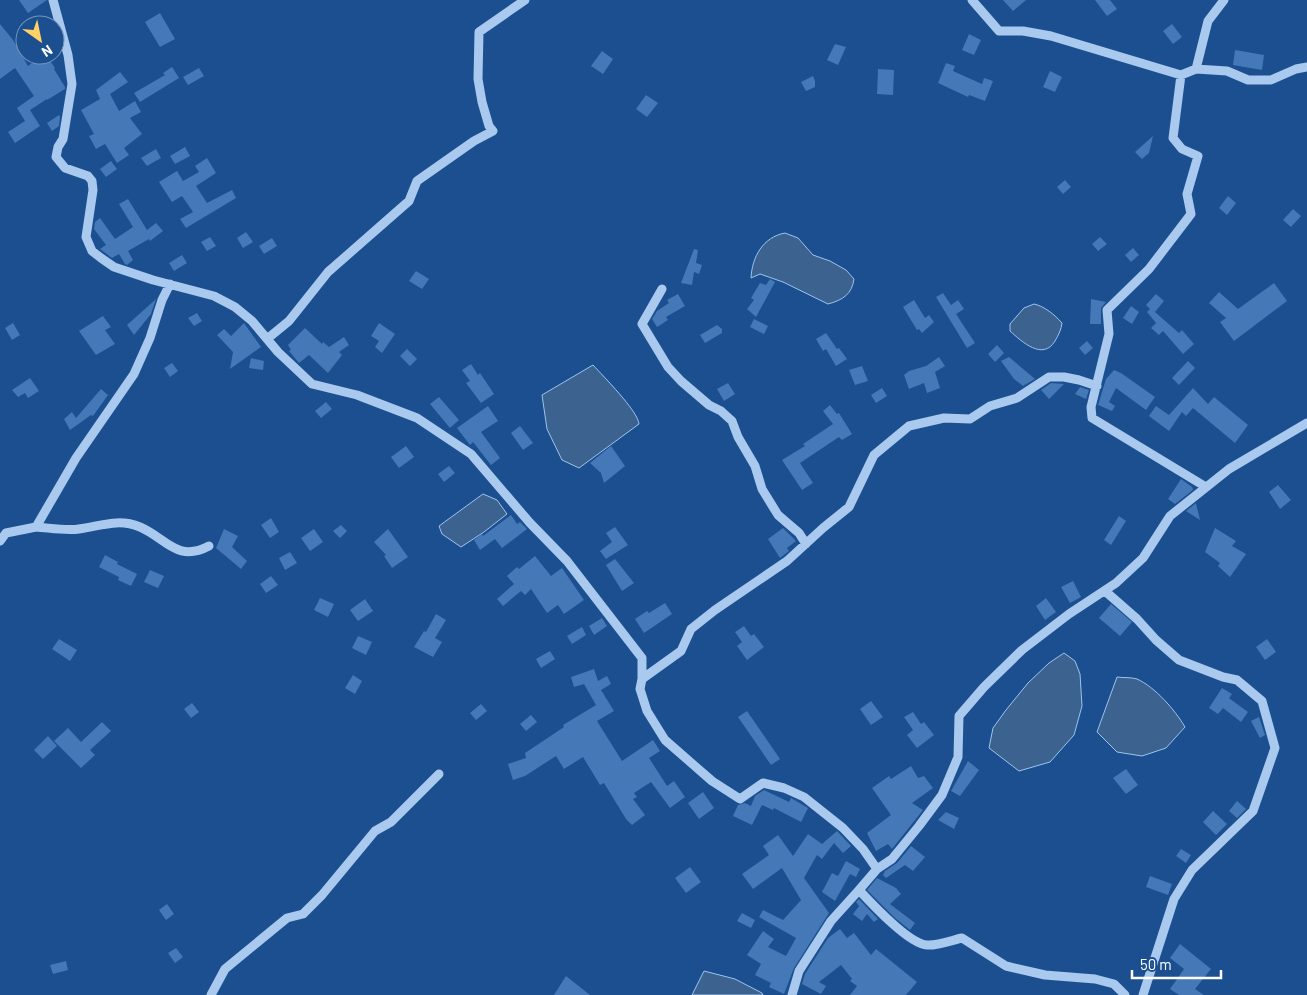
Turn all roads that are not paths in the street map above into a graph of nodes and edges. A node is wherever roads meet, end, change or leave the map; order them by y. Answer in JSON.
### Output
{"nodes":[{"id":1,"x":53,"y":0,"type":"edge"},
{"id":2,"x":525,"y":0,"type":"edge"},
{"id":3,"x":972,"y":0,"type":"edge"},
{"id":4,"x":1224,"y":0,"type":"edge"},
{"id":5,"x":1307,"y":67,"type":"edge"},
{"id":6,"x":1196,"y":69,"type":"junction"},
{"id":7,"x":1181,"y":76,"type":"junction"},
{"id":8,"x":170,"y":284,"type":"junction"},
{"id":9,"x":662,"y":289,"type":"dead end"},
{"id":10,"x":267,"y":339,"type":"junction"},
{"id":11,"x":1096,"y":386,"type":"junction"},
{"id":12,"x":1307,"y":423,"type":"edge"},
{"id":13,"x":1206,"y":487,"type":"junction"},
{"id":14,"x":36,"y":527,"type":"junction"},
{"id":15,"x":0,"y":541,"type":"edge"},
{"id":16,"x":806,"y":544,"type":"junction"},
{"id":17,"x":209,"y":546,"type":"dead end"},
{"id":18,"x":1105,"y":591,"type":"junction"},
{"id":19,"x":642,"y":679,"type":"junction"},
{"id":20,"x":439,"y":774,"type":"dead end"},
{"id":21,"x":877,"y":869,"type":"junction"},
{"id":22,"x":859,"y":890,"type":"junction"},
{"id":23,"x":210,"y":995,"type":"edge"},
{"id":24,"x":792,"y":995,"type":"edge"},
{"id":25,"x":1124,"y":995,"type":"edge"},
{"id":26,"x":1143,"y":995,"type":"edge"}],
"edges":[{"from":1,"to":8,"type":"street"},
{"from":2,"to":10,"type":"street"},
{"from":3,"to":7,"type":"street"},
{"from":4,"to":6,"type":"street"},
{"from":5,"to":6,"type":"street"},
{"from":6,"to":7,"type":"street"},
{"from":7,"to":11,"type":"street"},
{"from":8,"to":10,"type":"street"},
{"from":8,"to":14,"type":"street"},
{"from":9,"to":16,"type":"street"},
{"from":10,"to":19,"type":"street"},
{"from":11,"to":13,"type":"street"},
{"from":11,"to":16,"type":"street"},
{"from":12,"to":13,"type":"street"},
{"from":13,"to":18,"type":"street"},
{"from":14,"to":15,"type":"street"},
{"from":14,"to":17,"type":"street"},
{"from":16,"to":19,"type":"street"},
{"from":18,"to":21,"type":"street"},
{"from":18,"to":26,"type":"street"},
{"from":19,"to":21,"type":"street"},
{"from":20,"to":23,"type":"street"},
{"from":21,"to":22,"type":"street"},
{"from":22,"to":24,"type":"street"},
{"from":22,"to":25,"type":"street"}]}
